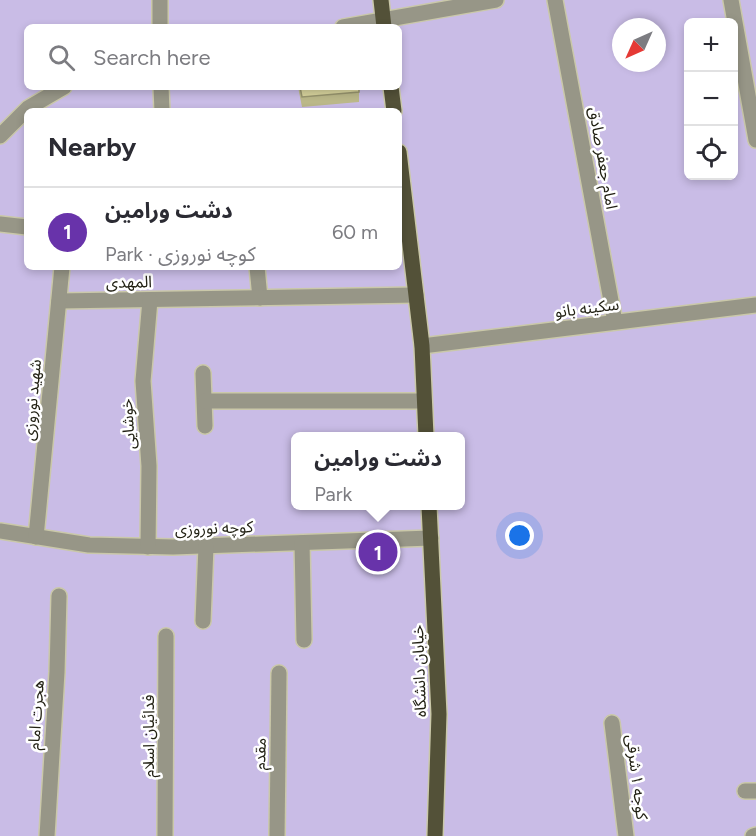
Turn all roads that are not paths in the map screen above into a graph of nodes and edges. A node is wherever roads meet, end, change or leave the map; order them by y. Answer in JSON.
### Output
{"nodes":[{"id":1,"x":160,"y":0,"type":"edge"},
{"id":2,"x":381,"y":0,"type":"edge"},
{"id":3,"x":496,"y":0,"type":"edge"},
{"id":4,"x":555,"y":0,"type":"edge"},
{"id":5,"x":731,"y":0,"type":"edge"},
{"id":6,"x":384,"y":23,"type":"edge"},
{"id":7,"x":160,"y":24,"type":"edge"},
{"id":8,"x":59,"y":90,"type":"edge"},
{"id":9,"x":161,"y":90,"type":"edge"},
{"id":10,"x":391,"y":90,"type":"edge"},
{"id":11,"x":28,"y":108,"type":"edge"},
{"id":12,"x":162,"y":108,"type":"edge"},
{"id":13,"x":394,"y":108,"type":"edge"},
{"id":14,"x":24,"y":112,"type":"edge"},
{"id":15,"x":0,"y":136,"type":"edge"},
{"id":16,"x":756,"y":140,"type":"edge"},
{"id":17,"x":402,"y":177,"type":"edge"},
{"id":18,"x":0,"y":224,"type":"edge"},
{"id":19,"x":24,"y":227,"type":"edge"},
{"id":20,"x":62,"y":270,"type":"edge"},
{"id":21,"x":257,"y":270,"type":"edge"},
{"id":22,"x":416,"y":295,"type":"junction"},
{"id":23,"x":260,"y":298,"type":"junction"},
{"id":24,"x":150,"y":300,"type":"junction"},
{"id":25,"x":59,"y":301,"type":"junction"},
{"id":26,"x":756,"y":305,"type":"edge"},
{"id":27,"x":615,"y":322,"type":"junction"},
{"id":28,"x":422,"y":346,"type":"junction"},
{"id":29,"x":203,"y":373,"type":"dead end"},
{"id":30,"x":205,"y":401,"type":"junction"},
{"id":31,"x":424,"y":401,"type":"junction"},
{"id":32,"x":205,"y":426,"type":"dead end"},
{"id":33,"x":426,"y":432,"type":"edge"},
{"id":34,"x":429,"y":510,"type":"edge"},
{"id":35,"x":0,"y":531,"type":"edge"},
{"id":36,"x":36,"y":537,"type":"junction"},
{"id":37,"x":431,"y":538,"type":"junction"},
{"id":38,"x":302,"y":543,"type":"junction"},
{"id":39,"x":206,"y":546,"type":"junction"},
{"id":40,"x":148,"y":547,"type":"junction"},
{"id":41,"x":59,"y":596,"type":"dead end"},
{"id":42,"x":203,"y":621,"type":"dead end"},
{"id":43,"x":166,"y":636,"type":"dead end"},
{"id":44,"x":304,"y":640,"type":"dead end"},
{"id":45,"x":279,"y":673,"type":"dead end"},
{"id":46,"x":612,"y":723,"type":"dead end"},
{"id":47,"x":47,"y":836,"type":"edge"},
{"id":48,"x":165,"y":836,"type":"edge"},
{"id":49,"x":277,"y":836,"type":"edge"},
{"id":50,"x":435,"y":836,"type":"edge"},
{"id":51,"x":626,"y":836,"type":"edge"}],
"edges":[{"from":1,"to":7,"type":"street"},
{"from":2,"to":6,"type":"main road"},
{"from":3,"to":6,"type":"street"},
{"from":4,"to":27,"type":"street","name":"امام جعفر صادق"},
{"from":5,"to":16,"type":"street"},
{"from":8,"to":11,"type":"street"},
{"from":9,"to":12,"type":"street"},
{"from":10,"to":13,"type":"main road"},
{"from":14,"to":15,"type":"street"},
{"from":17,"to":22,"type":"main road"},
{"from":18,"to":19,"type":"street"},
{"from":20,"to":25,"type":"street","name":"شهید نوروزی"},
{"from":21,"to":23,"type":"street"},
{"from":22,"to":23,"type":"street","name":"المهدی"},
{"from":22,"to":28,"type":"main road"},
{"from":23,"to":24,"type":"street","name":"المهدی"},
{"from":24,"to":25,"type":"street","name":"المهدی"},
{"from":24,"to":40,"type":"street","name":"خوشایی"},
{"from":25,"to":36,"type":"street","name":"شهید نوروزی"},
{"from":26,"to":27,"type":"street","name":"سکینه بانو"},
{"from":27,"to":28,"type":"street","name":"سکینه بانو"},
{"from":28,"to":31,"type":"main road"},
{"from":29,"to":30,"type":"street"},
{"from":30,"to":31,"type":"street"},
{"from":30,"to":32,"type":"street"},
{"from":31,"to":33,"type":"main road"},
{"from":34,"to":37,"type":"main road","name":"خیابان دانشگاه"},
{"from":35,"to":36,"type":"street","name":"کوچه نوروزی"},
{"from":36,"to":40,"type":"street","name":"کوچه نوروزی"},
{"from":37,"to":38,"type":"street","name":"کوچه نوروزی"},
{"from":37,"to":50,"type":"main road","name":"خیابان دانشگاه"},
{"from":38,"to":39,"type":"street","name":"کوچه نوروزی"},
{"from":38,"to":44,"type":"street"},
{"from":39,"to":40,"type":"street","name":"کوچه نوروزی"},
{"from":39,"to":42,"type":"street"},
{"from":41,"to":47,"type":"street","name":"هجرت امام"},
{"from":43,"to":48,"type":"street","name":"فدائیان اسلام"},
{"from":45,"to":49,"type":"street","name":"مقدم"},
{"from":46,"to":51,"type":"street","name":"کوجه ۱ شرقی"}]}
